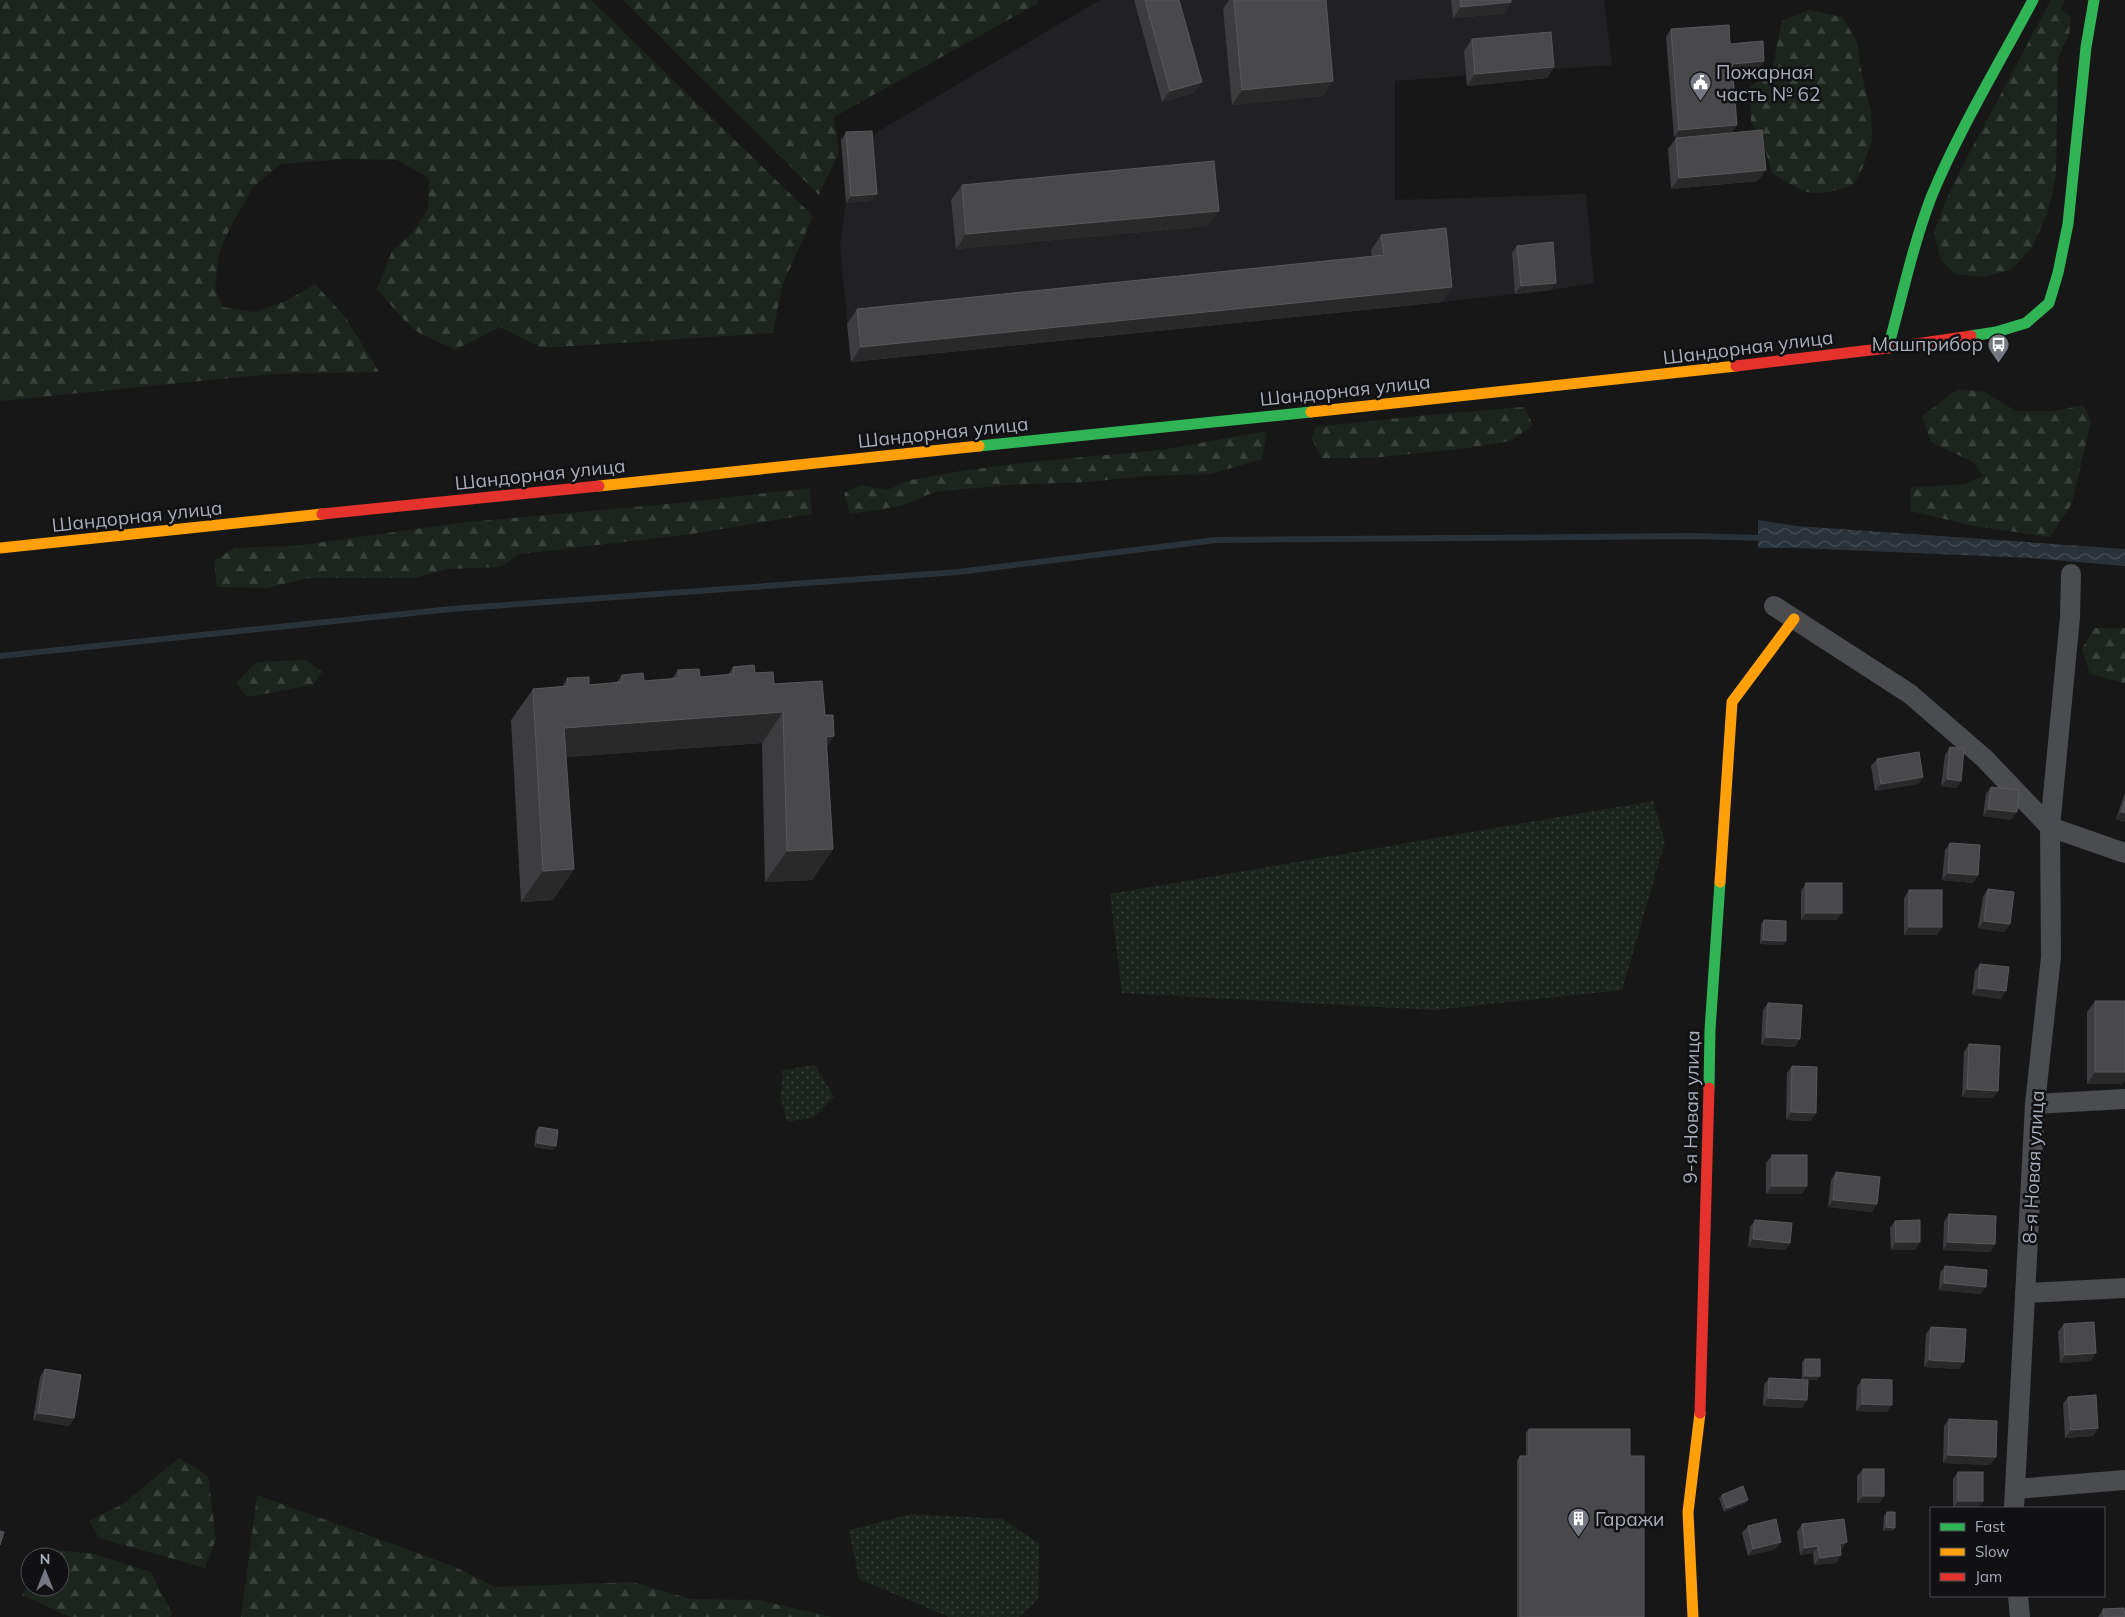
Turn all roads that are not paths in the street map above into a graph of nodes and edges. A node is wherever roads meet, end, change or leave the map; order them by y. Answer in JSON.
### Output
{"nodes":[{"id":1,"x":2033,"y":0,"type":"edge"},
{"id":2,"x":2094,"y":0,"type":"edge"},
{"id":3,"x":1888,"y":348,"type":"junction"},
{"id":4,"x":0,"y":548,"type":"edge"},
{"id":5,"x":2071,"y":574,"type":"dead end"},
{"id":6,"x":1774,"y":606,"type":"dead end"},
{"id":7,"x":1794,"y":619,"type":"junction"},
{"id":8,"x":2050,"y":827,"type":"junction"},
{"id":9,"x":2125,"y":853,"type":"edge"},
{"id":10,"x":2125,"y":1099,"type":"edge"},
{"id":11,"x":2035,"y":1104,"type":"junction"},
{"id":12,"x":2125,"y":1288,"type":"edge"},
{"id":13,"x":2025,"y":1294,"type":"junction"},
{"id":14,"x":2125,"y":1480,"type":"edge"},
{"id":15,"x":2014,"y":1499,"type":"edge"},
{"id":16,"x":2018,"y":1597,"type":"edge"},
{"id":17,"x":1693,"y":1617,"type":"edge"},
{"id":18,"x":2020,"y":1617,"type":"edge"}],
"edges":[{"from":1,"to":3,"type":"street"},
{"from":2,"to":3,"type":"street","name":"Шандорная улица"},
{"from":3,"to":4,"type":"street","name":"Шандорная улица"},
{"from":5,"to":8,"type":"street","name":"8-я Новая улица"},
{"from":6,"to":7,"type":"street"},
{"from":7,"to":8,"type":"street"},
{"from":7,"to":17,"type":"street","name":"9-я Новая улица"},
{"from":8,"to":9,"type":"street"},
{"from":8,"to":11,"type":"street","name":"8-я Новая улица"},
{"from":10,"to":11,"type":"street"},
{"from":11,"to":13,"type":"street","name":"8-я Новая улица"},
{"from":12,"to":13,"type":"street"},
{"from":13,"to":15,"type":"street","name":"8-я Новая улица"},
{"from":14,"to":15,"type":"street"},
{"from":16,"to":18,"type":"street"}]}
